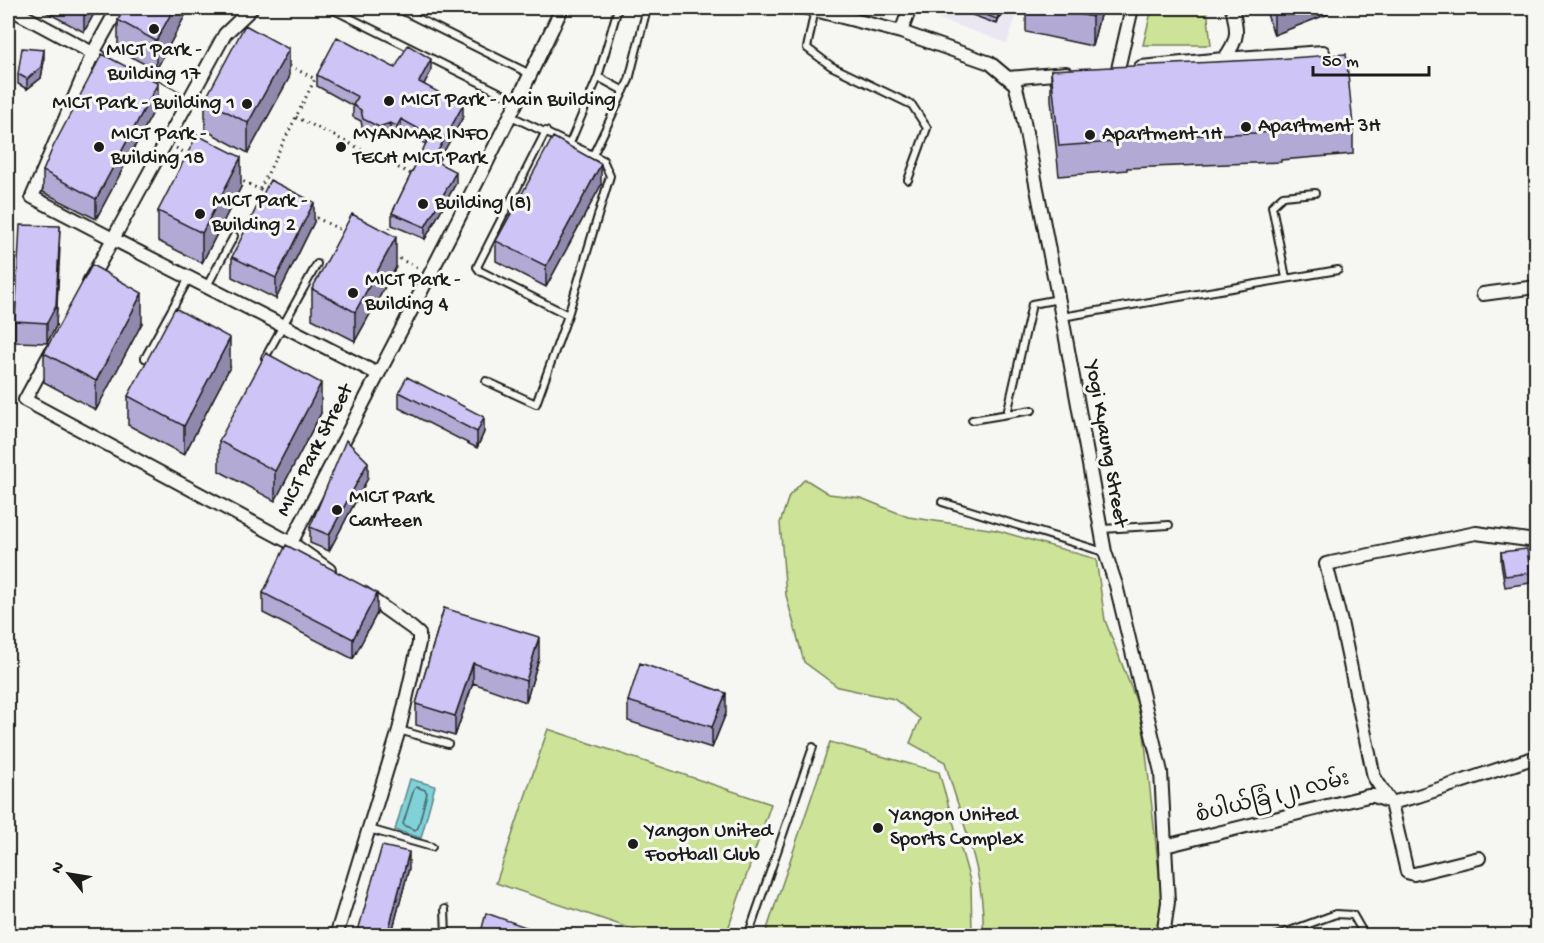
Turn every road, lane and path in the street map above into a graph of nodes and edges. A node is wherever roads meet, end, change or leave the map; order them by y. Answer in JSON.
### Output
{"nodes":[{"id":1,"x":9,"y":8,"type":"edge"},
{"id":2,"x":118,"y":8,"type":"edge"},
{"id":3,"x":252,"y":8,"type":"edge"},
{"id":4,"x":330,"y":8,"type":"edge"},
{"id":5,"x":397,"y":8,"type":"edge"},
{"id":6,"x":562,"y":8,"type":"edge"},
{"id":7,"x":618,"y":8,"type":"edge"},
{"id":8,"x":647,"y":8,"type":"edge"},
{"id":9,"x":811,"y":8,"type":"edge"},
{"id":10,"x":910,"y":8,"type":"edge"},
{"id":11,"x":1132,"y":8,"type":"edge"},
{"id":12,"x":1232,"y":8,"type":"edge"},
{"id":13,"x":28,"y":12,"type":"edge"},
{"id":14,"x":901,"y":32,"type":"junction"},
{"id":15,"x":1323,"y":52,"type":"dead end"},
{"id":16,"x":93,"y":53,"type":"junction"},
{"id":17,"x":1224,"y":59,"type":"junction"},
{"id":18,"x":285,"y":64,"type":"edge"},
{"id":19,"x":114,"y":65,"type":"edge"},
{"id":20,"x":1074,"y":72,"type":"edge"},
{"id":21,"x":530,"y":74,"type":"junction"},
{"id":22,"x":135,"y":76,"type":"edge"},
{"id":23,"x":598,"y":77,"type":"junction"},
{"id":24,"x":1008,"y":78,"type":"junction"},
{"id":25,"x":624,"y":91,"type":"junction"},
{"id":26,"x":517,"y":101,"type":"junction"},
{"id":27,"x":187,"y":104,"type":"junction"},
{"id":28,"x":8,"y":113,"type":"edge"},
{"id":29,"x":511,"y":116,"type":"junction"},
{"id":30,"x":296,"y":117,"type":"junction"},
{"id":31,"x":546,"y":131,"type":"junction"},
{"id":32,"x":167,"y":143,"type":"junction"},
{"id":33,"x":570,"y":143,"type":"junction"},
{"id":34,"x":8,"y":152,"type":"edge"},
{"id":35,"x":593,"y":155,"type":"junction"},
{"id":36,"x":198,"y":159,"type":"edge"},
{"id":37,"x":418,"y":171,"type":"edge"},
{"id":38,"x":229,"y":174,"type":"edge"},
{"id":39,"x":908,"y":180,"type":"dead end"},
{"id":40,"x":260,"y":189,"type":"junction"},
{"id":41,"x":1315,"y":193,"type":"dead end"},
{"id":42,"x":270,"y":194,"type":"edge"},
{"id":43,"x":310,"y":214,"type":"edge"},
{"id":44,"x":397,"y":215,"type":"edge"},
{"id":45,"x":350,"y":234,"type":"edge"},
{"id":46,"x":234,"y":236,"type":"dead end"},
{"id":47,"x":113,"y":239,"type":"junction"},
{"id":48,"x":384,"y":241,"type":"edge"},
{"id":49,"x":390,"y":254,"type":"edge"},
{"id":50,"x":318,"y":264,"type":"dead end"},
{"id":51,"x":1338,"y":270,"type":"dead end"},
{"id":52,"x":431,"y":274,"type":"junction"},
{"id":53,"x":189,"y":277,"type":"junction"},
{"id":54,"x":1286,"y":278,"type":"junction"},
{"id":55,"x":207,"y":286,"type":"junction"},
{"id":56,"x":1536,"y":287,"type":"edge"},
{"id":57,"x":85,"y":289,"type":"edge"},
{"id":58,"x":1484,"y":294,"type":"dead end"},
{"id":59,"x":1059,"y":298,"type":"junction"},
{"id":60,"x":568,"y":315,"type":"junction"},
{"id":61,"x":1062,"y":317,"type":"junction"},
{"id":62,"x":284,"y":324,"type":"junction"},
{"id":63,"x":58,"y":339,"type":"edge"},
{"id":64,"x":145,"y":358,"type":"edge"},
{"id":65,"x":261,"y":364,"type":"edge"},
{"id":66,"x":378,"y":374,"type":"junction"},
{"id":67,"x":486,"y":381,"type":"dead end"},
{"id":68,"x":1032,"y":410,"type":"dead end"},
{"id":69,"x":1007,"y":414,"type":"junction"},
{"id":70,"x":972,"y":420,"type":"dead end"},
{"id":71,"x":942,"y":502,"type":"dead end"},
{"id":72,"x":1169,"y":525,"type":"dead end"},
{"id":73,"x":1102,"y":529,"type":"junction"},
{"id":74,"x":1536,"y":541,"type":"edge"},
{"id":75,"x":291,"y":543,"type":"junction"},
{"id":76,"x":1105,"y":552,"type":"junction"},
{"id":77,"x":336,"y":575,"type":"edge"},
{"id":78,"x":354,"y":587,"type":"edge"},
{"id":79,"x":399,"y":730,"type":"junction"},
{"id":80,"x":448,"y":744,"type":"dead end"},
{"id":81,"x":813,"y":747,"type":"dead end"},
{"id":82,"x":1536,"y":757,"type":"edge"},
{"id":83,"x":1391,"y":803,"type":"junction"},
{"id":84,"x":369,"y":829,"type":"junction"},
{"id":85,"x":1165,"y":846,"type":"junction"},
{"id":86,"x":432,"y":847,"type":"dead end"},
{"id":87,"x":1479,"y":858,"type":"dead end"},
{"id":88,"x":445,"y":909,"type":"dead end"},
{"id":89,"x":336,"y":936,"type":"edge"},
{"id":90,"x":446,"y":936,"type":"edge"},
{"id":91,"x":748,"y":936,"type":"edge"},
{"id":92,"x":1163,"y":936,"type":"edge"},
{"id":93,"x":1276,"y":936,"type":"edge"},
{"id":94,"x":1365,"y":936,"type":"edge"}],
"edges":[{"from":1,"to":13,"type":"street"},
{"from":2,"to":16,"type":"street","name":"MICT Park Street"},
{"from":3,"to":27,"type":"street"},
{"from":4,"to":26,"type":"lane"},
{"from":5,"to":21,"type":"lane"},
{"from":6,"to":21,"type":"street","name":"MICT Park Street"},
{"from":7,"to":23,"type":"lane"},
{"from":8,"to":25,"type":"lane"},
{"from":9,"to":14,"type":"street","name":"Yogi Kyaung Street"},
{"from":9,"to":39,"type":"lane"},
{"from":10,"to":14,"type":"street"},
{"from":11,"to":17,"type":"street"},
{"from":12,"to":17,"type":"street"},
{"from":13,"to":16,"type":"street"},
{"from":14,"to":24,"type":"street","name":"Yogi Kyaung Street"},
{"from":15,"to":17,"type":"street"},
{"from":16,"to":19,"type":"street"},
{"from":16,"to":47,"type":"street","name":"MICT Park Street"},
{"from":18,"to":30,"type":"path"},
{"from":20,"to":24,"type":"street"},
{"from":21,"to":26,"type":"street","name":"MICT Park Street"},
{"from":22,"to":27,"type":"street"},
{"from":23,"to":25,"type":"lane"},
{"from":23,"to":33,"type":"lane"},
{"from":24,"to":59,"type":"street","name":"Yogi Kyaung Street"},
{"from":25,"to":35,"type":"lane"},
{"from":26,"to":29,"type":"street","name":"MICT Park Street"},
{"from":27,"to":32,"type":"street"},
{"from":28,"to":34,"type":"lane"},
{"from":29,"to":31,"type":"lane"},
{"from":29,"to":52,"type":"street","name":"MICT Park Street"},
{"from":30,"to":37,"type":"path"},
{"from":30,"to":40,"type":"path"},
{"from":31,"to":33,"type":"lane"},
{"from":31,"to":60,"type":"lane"},
{"from":32,"to":36,"type":"path"},
{"from":32,"to":47,"type":"street"},
{"from":33,"to":35,"type":"lane"},
{"from":35,"to":60,"type":"lane"},
{"from":38,"to":40,"type":"path"},
{"from":40,"to":42,"type":"path"},
{"from":41,"to":54,"type":"lane"},
{"from":43,"to":45,"type":"path"},
{"from":44,"to":48,"type":"path"},
{"from":46,"to":55,"type":"lane"},
{"from":47,"to":53,"type":"street","name":"MICT Park Street"},
{"from":47,"to":57,"type":"street"},
{"from":49,"to":52,"type":"path"},
{"from":50,"to":62,"type":"lane"},
{"from":51,"to":54,"type":"lane"},
{"from":52,"to":66,"type":"street","name":"MICT Park Street"},
{"from":53,"to":55,"type":"street","name":"MICT Park Street"},
{"from":53,"to":64,"type":"lane"},
{"from":54,"to":61,"type":"lane"},
{"from":55,"to":62,"type":"street","name":"MICT Park Street"},
{"from":56,"to":58,"type":"street"},
{"from":59,"to":61,"type":"street","name":"Yogi Kyaung Street"},
{"from":59,"to":69,"type":"lane"},
{"from":60,"to":67,"type":"lane"},
{"from":61,"to":73,"type":"street","name":"Yogi Kyaung Street"},
{"from":62,"to":65,"type":"lane"},
{"from":62,"to":66,"type":"street","name":"MICT Park Street"},
{"from":63,"to":75,"type":"street"},
{"from":66,"to":75,"type":"street","name":"MICT Park Street"},
{"from":68,"to":69,"type":"lane"},
{"from":69,"to":70,"type":"lane"},
{"from":71,"to":76,"type":"lane"},
{"from":72,"to":73,"type":"lane"},
{"from":73,"to":76,"type":"street","name":"Yogi Kyaung Street"},
{"from":74,"to":83,"type":"street"},
{"from":75,"to":77,"type":"street","name":"MICT Park Street"},
{"from":76,"to":85,"type":"street","name":"Yogi Kyaung Street"},
{"from":78,"to":79,"type":"street"},
{"from":79,"to":80,"type":"lane"},
{"from":79,"to":84,"type":"street"},
{"from":81,"to":91,"type":"lane"},
{"from":82,"to":83,"type":"street"},
{"from":83,"to":85,"type":"street","name":"စံပါယ်ခြံ (၂) လမ်း"},
{"from":83,"to":87,"type":"street"},
{"from":84,"to":86,"type":"lane"},
{"from":84,"to":89,"type":"street"},
{"from":85,"to":92,"type":"street","name":"Yogi Kyaung Street"},
{"from":88,"to":90,"type":"lane"},
{"from":93,"to":94,"type":"lane"}]}
